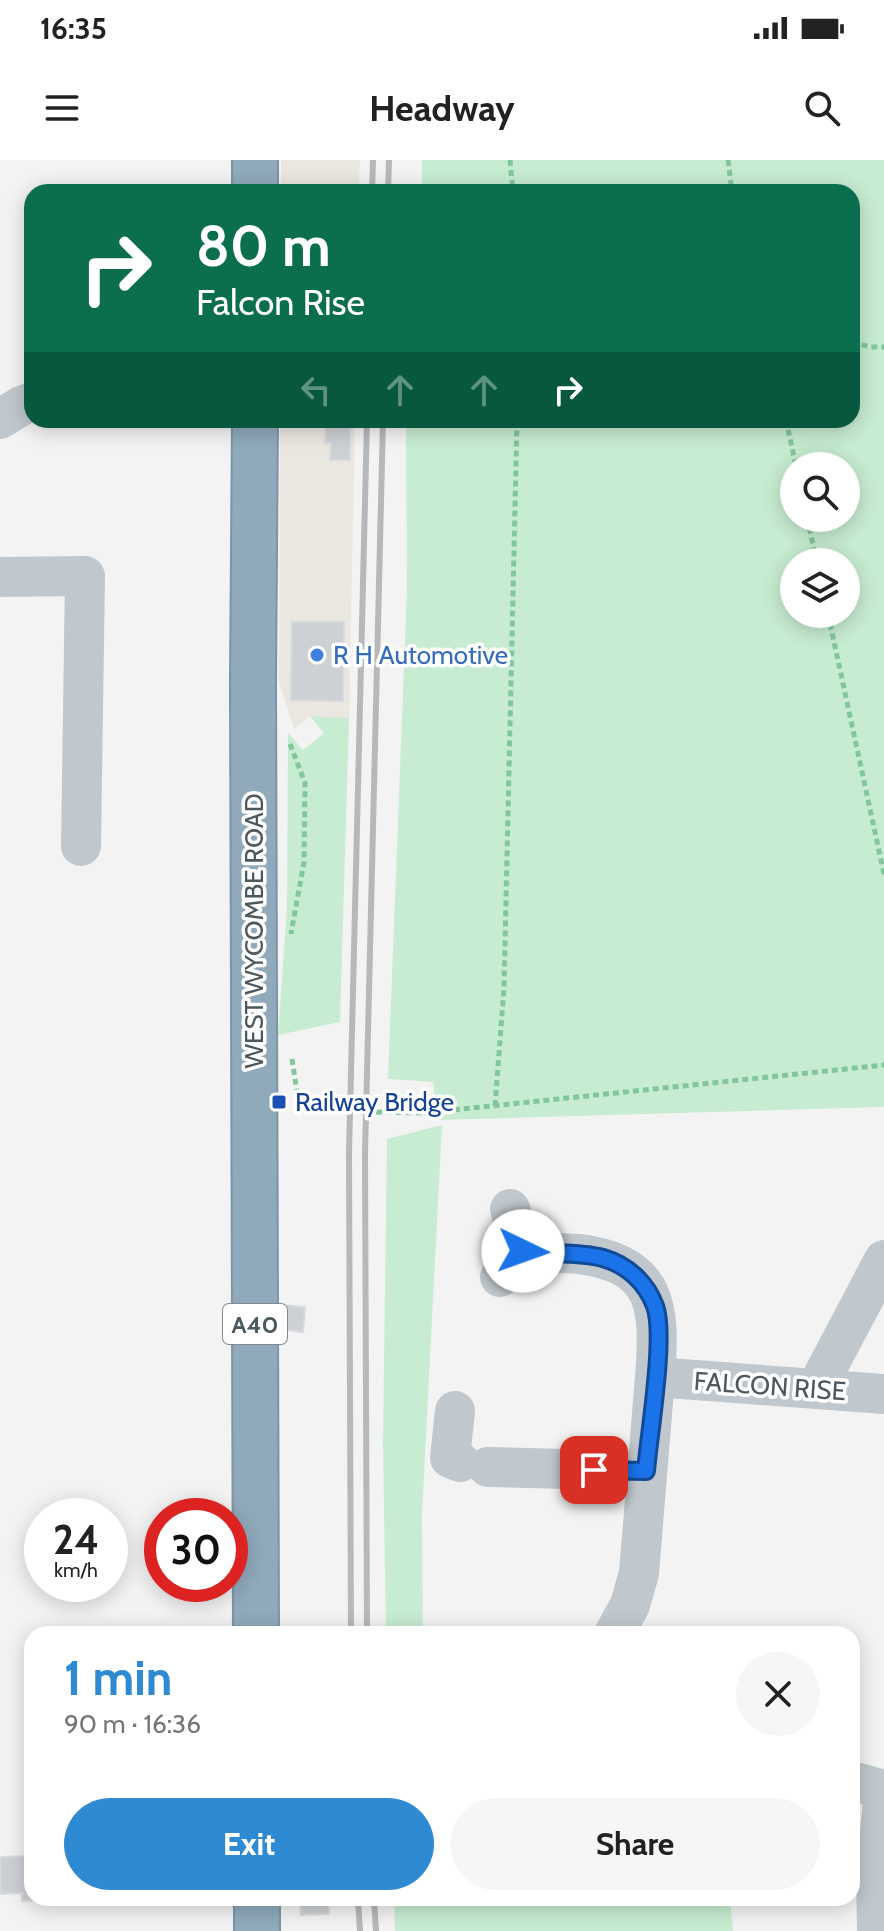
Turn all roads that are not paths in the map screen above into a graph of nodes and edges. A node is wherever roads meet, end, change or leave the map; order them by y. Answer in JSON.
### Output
{"nodes":[{"id":1,"x":255,"y":160,"type":"edge"},
{"id":2,"x":255,"y":184,"type":"edge"},
{"id":3,"x":24,"y":405,"type":"edge"},
{"id":4,"x":0,"y":419,"type":"edge"},
{"id":5,"x":255,"y":428,"type":"edge"},
{"id":6,"x":0,"y":577,"type":"edge"},
{"id":7,"x":81,"y":846,"type":"dead end"},
{"id":8,"x":510,"y":1209,"type":"dead end"},
{"id":9,"x":884,"y":1260,"type":"edge"},
{"id":10,"x":655,"y":1377,"type":"junction"},
{"id":11,"x":816,"y":1389,"type":"junction"},
{"id":12,"x":884,"y":1394,"type":"edge"},
{"id":13,"x":455,"y":1411,"type":"dead end"},
{"id":14,"x":646,"y":1471,"type":"junction"},
{"id":15,"x":256,"y":1626,"type":"edge"},
{"id":16,"x":618,"y":1626,"type":"edge"},
{"id":17,"x":860,"y":1784,"type":"edge"},
{"id":18,"x":884,"y":1791,"type":"edge"},
{"id":19,"x":257,"y":1906,"type":"edge"},
{"id":20,"x":257,"y":1931,"type":"edge"},
{"id":21,"x":877,"y":1931,"type":"edge"}],
"edges":[{"from":1,"to":2,"type":"highway"},
{"from":3,"to":4,"type":"street"},
{"from":5,"to":15,"type":"highway","name":"WEST WYCOMBE ROAD","number":"A40"},
{"from":6,"to":7,"type":"street"},
{"from":8,"to":10,"type":"street","name":"FALCON RISE"},
{"from":9,"to":11,"type":"street"},
{"from":10,"to":11,"type":"street","name":"FALCON RISE"},
{"from":10,"to":14,"type":"street","name":"FALCON RISE"},
{"from":11,"to":12,"type":"street","name":"FALCON RISE"},
{"from":13,"to":14,"type":"street"},
{"from":14,"to":16,"type":"street","name":"FALCON RISE"},
{"from":17,"to":18,"type":"street"},
{"from":18,"to":21,"type":"street"},
{"from":19,"to":20,"type":"highway"}]}
